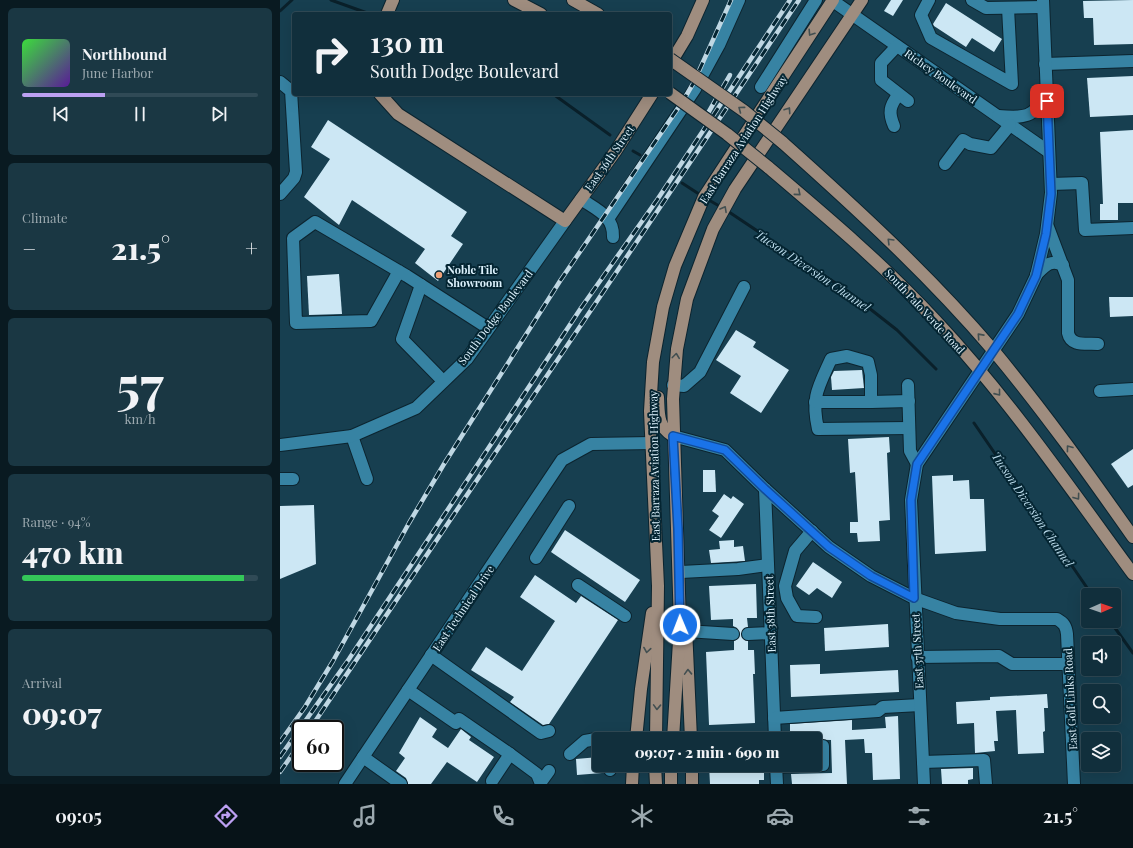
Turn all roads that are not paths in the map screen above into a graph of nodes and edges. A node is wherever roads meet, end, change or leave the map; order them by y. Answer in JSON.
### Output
{"nodes":[{"id":1,"x":514,"y":0,"type":"edge"},
{"id":2,"x":573,"y":0,"type":"edge"},
{"id":3,"x":703,"y":0,"type":"edge"},
{"id":4,"x":739,"y":0,"type":"edge"},
{"id":5,"x":816,"y":0,"type":"edge"},
{"id":6,"x":833,"y":0,"type":"edge"},
{"id":7,"x":862,"y":0,"type":"edge"},
{"id":8,"x":929,"y":0,"type":"edge"},
{"id":9,"x":972,"y":0,"type":"edge"},
{"id":10,"x":1043,"y":4,"type":"edge"},
{"id":11,"x":1008,"y":8,"type":"junction"},
{"id":12,"x":537,"y":12,"type":"edge"},
{"id":13,"x":594,"y":12,"type":"edge"},
{"id":14,"x":852,"y":14,"type":"junction"},
{"id":15,"x":897,"y":46,"type":"junction"},
{"id":16,"x":672,"y":60,"type":"edge"},
{"id":17,"x":672,"y":61,"type":"edge"},
{"id":18,"x":1133,"y":61,"type":"edge"},
{"id":19,"x":1045,"y":64,"type":"junction"},
{"id":20,"x":280,"y":82,"type":"edge"},
{"id":21,"x":761,"y":87,"type":"dead end"},
{"id":22,"x":1046,"y":90,"type":"junction"},
{"id":23,"x":672,"y":94,"type":"edge"},
{"id":24,"x":382,"y":96,"type":"edge"},
{"id":25,"x":651,"y":96,"type":"edge"},
{"id":26,"x":998,"y":116,"type":"junction"},
{"id":27,"x":1010,"y":125,"type":"junction"},
{"id":28,"x":894,"y":126,"type":"dead end"},
{"id":29,"x":1049,"y":152,"type":"junction"},
{"id":30,"x":945,"y":164,"type":"dead end"},
{"id":31,"x":1051,"y":184,"type":"junction"},
{"id":32,"x":280,"y":194,"type":"edge"},
{"id":33,"x":581,"y":199,"type":"junction"},
{"id":34,"x":608,"y":219,"type":"junction"},
{"id":35,"x":565,"y":221,"type":"junction"},
{"id":36,"x":1047,"y":225,"type":"junction"},
{"id":37,"x":1133,"y":228,"type":"edge"},
{"id":38,"x":613,"y":237,"type":"dead end"},
{"id":39,"x":686,"y":238,"type":"junction"},
{"id":40,"x":1063,"y":265,"type":"junction"},
{"id":41,"x":399,"y":271,"type":"junction"},
{"id":42,"x":1036,"y":276,"type":"junction"},
{"id":43,"x":420,"y":285,"type":"junction"},
{"id":44,"x":744,"y":287,"type":"dead end"},
{"id":45,"x":488,"y":328,"type":"junction"},
{"id":46,"x":1098,"y":344,"type":"dead end"},
{"id":47,"x":993,"y":350,"type":"junction"},
{"id":48,"x":980,"y":370,"type":"junction"},
{"id":49,"x":443,"y":381,"type":"junction"},
{"id":50,"x":673,"y":385,"type":"junction"},
{"id":51,"x":908,"y":385,"type":"dead end"},
{"id":52,"x":1133,"y":389,"type":"edge"},
{"id":53,"x":1100,"y":391,"type":"dead end"},
{"id":54,"x":909,"y":401,"type":"junction"},
{"id":55,"x":815,"y":402,"type":"junction"},
{"id":56,"x":872,"y":402,"type":"junction"},
{"id":57,"x":909,"y":428,"type":"junction"},
{"id":58,"x":352,"y":436,"type":"junction"},
{"id":59,"x":673,"y":436,"type":"junction"},
{"id":60,"x":652,"y":443,"type":"junction"},
{"id":61,"x":280,"y":445,"type":"edge"},
{"id":62,"x":917,"y":464,"type":"junction"},
{"id":63,"x":280,"y":479,"type":"edge"},
{"id":64,"x":293,"y":479,"type":"dead end"},
{"id":65,"x":367,"y":479,"type":"dead end"},
{"id":66,"x":765,"y":489,"type":"junction"},
{"id":67,"x":569,"y":506,"type":"dead end"},
{"id":68,"x":655,"y":528,"type":"junction"},
{"id":69,"x":678,"y":529,"type":"junction"},
{"id":70,"x":812,"y":531,"type":"junction"},
{"id":71,"x":1133,"y":537,"type":"edge"},
{"id":72,"x":536,"y":558,"type":"dead end"},
{"id":73,"x":768,"y":565,"type":"junction"},
{"id":74,"x":681,"y":572,"type":"junction"},
{"id":75,"x":1133,"y":574,"type":"edge"},
{"id":76,"x":578,"y":585,"type":"dead end"},
{"id":77,"x":914,"y":598,"type":"junction"},
{"id":78,"x":625,"y":616,"type":"dead end"},
{"id":79,"x":816,"y":617,"type":"dead end"},
{"id":80,"x":686,"y":631,"type":"junction"},
{"id":81,"x":771,"y":633,"type":"junction"},
{"id":82,"x":733,"y":634,"type":"dead end"},
{"id":83,"x":748,"y":634,"type":"dead end"},
{"id":84,"x":432,"y":655,"type":"junction"},
{"id":85,"x":917,"y":657,"type":"junction"},
{"id":86,"x":1068,"y":664,"type":"junction"},
{"id":87,"x":408,"y":690,"type":"junction"},
{"id":88,"x":920,"y":705,"type":"junction"},
{"id":89,"x":774,"y":718,"type":"junction"},
{"id":90,"x":549,"y":731,"type":"dead end"},
{"id":91,"x":637,"y":732,"type":"edge"},
{"id":92,"x":656,"y":732,"type":"edge"},
{"id":93,"x":672,"y":732,"type":"edge"},
{"id":94,"x":691,"y":732,"type":"edge"},
{"id":95,"x":775,"y":732,"type":"edge"},
{"id":96,"x":592,"y":740,"type":"edge"},
{"id":97,"x":823,"y":746,"type":"dead end"},
{"id":98,"x":510,"y":754,"type":"junction"},
{"id":99,"x":570,"y":754,"type":"dead end"},
{"id":100,"x":363,"y":757,"type":"junction"},
{"id":101,"x":922,"y":762,"type":"junction"},
{"id":102,"x":822,"y":765,"type":"edge"},
{"id":103,"x":550,"y":771,"type":"dead end"},
{"id":104,"x":633,"y":772,"type":"edge"},
{"id":105,"x":655,"y":772,"type":"edge"},
{"id":106,"x":671,"y":772,"type":"edge"},
{"id":107,"x":692,"y":772,"type":"edge"},
{"id":108,"x":776,"y":772,"type":"edge"},
{"id":109,"x":492,"y":781,"type":"dead end"},
{"id":110,"x":541,"y":783,"type":"edge"},
{"id":111,"x":345,"y":784,"type":"edge"},
{"id":112,"x":401,"y":784,"type":"edge"},
{"id":113,"x":632,"y":784,"type":"edge"},
{"id":114,"x":656,"y":784,"type":"edge"},
{"id":115,"x":671,"y":784,"type":"edge"},
{"id":116,"x":692,"y":784,"type":"edge"},
{"id":117,"x":777,"y":784,"type":"edge"},
{"id":118,"x":924,"y":784,"type":"edge"},
{"id":119,"x":986,"y":784,"type":"edge"},
{"id":120,"x":1074,"y":784,"type":"edge"}],
"edges":[{"from":1,"to":12,"type":"main road"},
{"from":2,"to":13,"type":"main road"},
{"from":3,"to":17,"type":"main road"},
{"from":4,"to":34,"type":"street"},
{"from":5,"to":21,"type":"street"},
{"from":6,"to":14,"type":"street","name":"Richey Boulevard"},
{"from":6,"to":39,"type":"main road","name":"East Barraza Aviation Highway","one_way":true},
{"from":7,"to":14,"type":"main road","name":"East Barraza Aviation Highway"},
{"from":8,"to":11,"type":"street"},
{"from":9,"to":11,"type":"street"},
{"from":10,"to":11,"type":"street"},
{"from":10,"to":19,"type":"street"},
{"from":14,"to":15,"type":"street","name":"Richey Boulevard"},
{"from":50,"to":14,"type":"main road","name":"East Barraza Aviation Highway","one_way":true},
{"from":15,"to":26,"type":"street","name":"Richey Boulevard"},
{"from":15,"to":28,"type":"street"},
{"from":47,"to":16,"type":"main road","name":"South Palo Verde Road","one_way":true,"bridge":true},
{"from":18,"to":19,"type":"street"},
{"from":19,"to":22,"type":"street"},
{"from":20,"to":32,"type":"street"},
{"from":22,"to":26,"type":"street"},
{"from":22,"to":29,"type":"street"},
{"from":23,"to":48,"type":"main road","name":"South Palo Verde Road","one_way":true,"bridge":true},
{"from":24,"to":35,"type":"main road"},
{"from":25,"to":33,"type":"main road","name":"East 36th Street"},
{"from":26,"to":27,"type":"street","name":"Richey Boulevard"},
{"from":27,"to":29,"type":"street","name":"Richey Boulevard"},
{"from":27,"to":30,"type":"street"},
{"from":29,"to":31,"type":"street"},
{"from":31,"to":36,"type":"street"},
{"from":31,"to":37,"type":"street"},
{"from":33,"to":34,"type":"street"},
{"from":33,"to":35,"type":"main road","name":"East 36th Street"},
{"from":34,"to":38,"type":"street"},
{"from":35,"to":45,"type":"street","name":"South Dodge Boulevard"},
{"from":36,"to":40,"type":"street"},
{"from":36,"to":42,"type":"street"},
{"from":39,"to":59,"type":"main road"},
{"from":39,"to":60,"type":"main road","name":"East Barraza Aviation Highway"},
{"from":40,"to":42,"type":"street"},
{"from":40,"to":46,"type":"street"},
{"from":41,"to":41,"type":"street"},
{"from":41,"to":43,"type":"street"},
{"from":42,"to":47,"type":"street"},
{"from":43,"to":45,"type":"street"},
{"from":43,"to":49,"type":"street"},
{"from":44,"to":50,"type":"street"},
{"from":45,"to":49,"type":"street","name":"South Dodge Boulevard"},
{"from":47,"to":48,"type":"street"},
{"from":71,"to":47,"type":"main road","name":"South Palo Verde Road","one_way":true},
{"from":48,"to":62,"type":"street","name":"East 37th Street"},
{"from":48,"to":75,"type":"main road","name":"South Palo Verde Road","one_way":true},
{"from":49,"to":58,"type":"street","name":"South Dodge Boulevard"},
{"from":50,"to":59,"type":"main road","name":"East Barraza Aviation Highway"},
{"from":51,"to":54,"type":"street"},
{"from":52,"to":53,"type":"street"},
{"from":54,"to":56,"type":"street"},
{"from":54,"to":57,"type":"street"},
{"from":55,"to":56,"type":"street"},
{"from":55,"to":56,"type":"street"},
{"from":55,"to":57,"type":"street"},
{"from":57,"to":62,"type":"street"},
{"from":58,"to":61,"type":"street","name":"South Dodge Boulevard"},
{"from":58,"to":65,"type":"street"},
{"from":59,"to":66,"type":"street"},
{"from":59,"to":69,"type":"main road","name":"East Barraza Aviation Highway"},
{"from":60,"to":68,"type":"main road","name":"East Barraza Aviation Highway"},
{"from":60,"to":84,"type":"street","name":"East Technical Drive"},
{"from":62,"to":77,"type":"street","name":"East 37th Street"},
{"from":63,"to":64,"type":"street"},
{"from":66,"to":70,"type":"street"},
{"from":66,"to":73,"type":"street","name":"East 38th Street"},
{"from":67,"to":72,"type":"street"},
{"from":68,"to":91,"type":"main road","one_way":true},
{"from":68,"to":92,"type":"main road","name":"East Barraza Aviation Highway","one_way":true},
{"from":69,"to":74,"type":"main road"},
{"from":69,"to":93,"type":"main road","name":"East Barraza Aviation Highway"},
{"from":70,"to":77,"type":"street"},
{"from":70,"to":79,"type":"street"},
{"from":73,"to":74,"type":"street"},
{"from":73,"to":81,"type":"street","name":"East 38th Street"},
{"from":74,"to":80,"type":"main road"},
{"from":76,"to":78,"type":"street"},
{"from":77,"to":85,"type":"street","name":"East 37th Street"},
{"from":77,"to":86,"type":"street","name":"East Golf Links Road"},
{"from":80,"to":82,"type":"street"},
{"from":94,"to":80,"type":"main road","one_way":true},
{"from":81,"to":83,"type":"street"},
{"from":81,"to":89,"type":"street","name":"East 38th Street"},
{"from":84,"to":87,"type":"street","name":"East Technical Drive"},
{"from":84,"to":90,"type":"street"},
{"from":85,"to":86,"type":"street"},
{"from":85,"to":88,"type":"street","name":"East 37th Street"},
{"from":86,"to":120,"type":"street","name":"East Golf Links Road"},
{"from":87,"to":98,"type":"street"},
{"from":87,"to":100,"type":"street","name":"East Technical Drive"},
{"from":88,"to":89,"type":"street"},
{"from":88,"to":101,"type":"street","name":"East 37th Street"},
{"from":89,"to":95,"type":"street","name":"East 38th Street"},
{"from":96,"to":99,"type":"street"},
{"from":97,"to":102,"type":"street"},
{"from":98,"to":109,"type":"street"},
{"from":98,"to":110,"type":"street"},
{"from":100,"to":111,"type":"street","name":"East Technical Drive"},
{"from":100,"to":112,"type":"street"},
{"from":101,"to":118,"type":"street","name":"East 37th Street"},
{"from":101,"to":119,"type":"street"},
{"from":103,"to":110,"type":"street"},
{"from":104,"to":113,"type":"main road"},
{"from":105,"to":114,"type":"main road"},
{"from":106,"to":115,"type":"main road"},
{"from":107,"to":116,"type":"main road"},
{"from":108,"to":117,"type":"street"}]}
